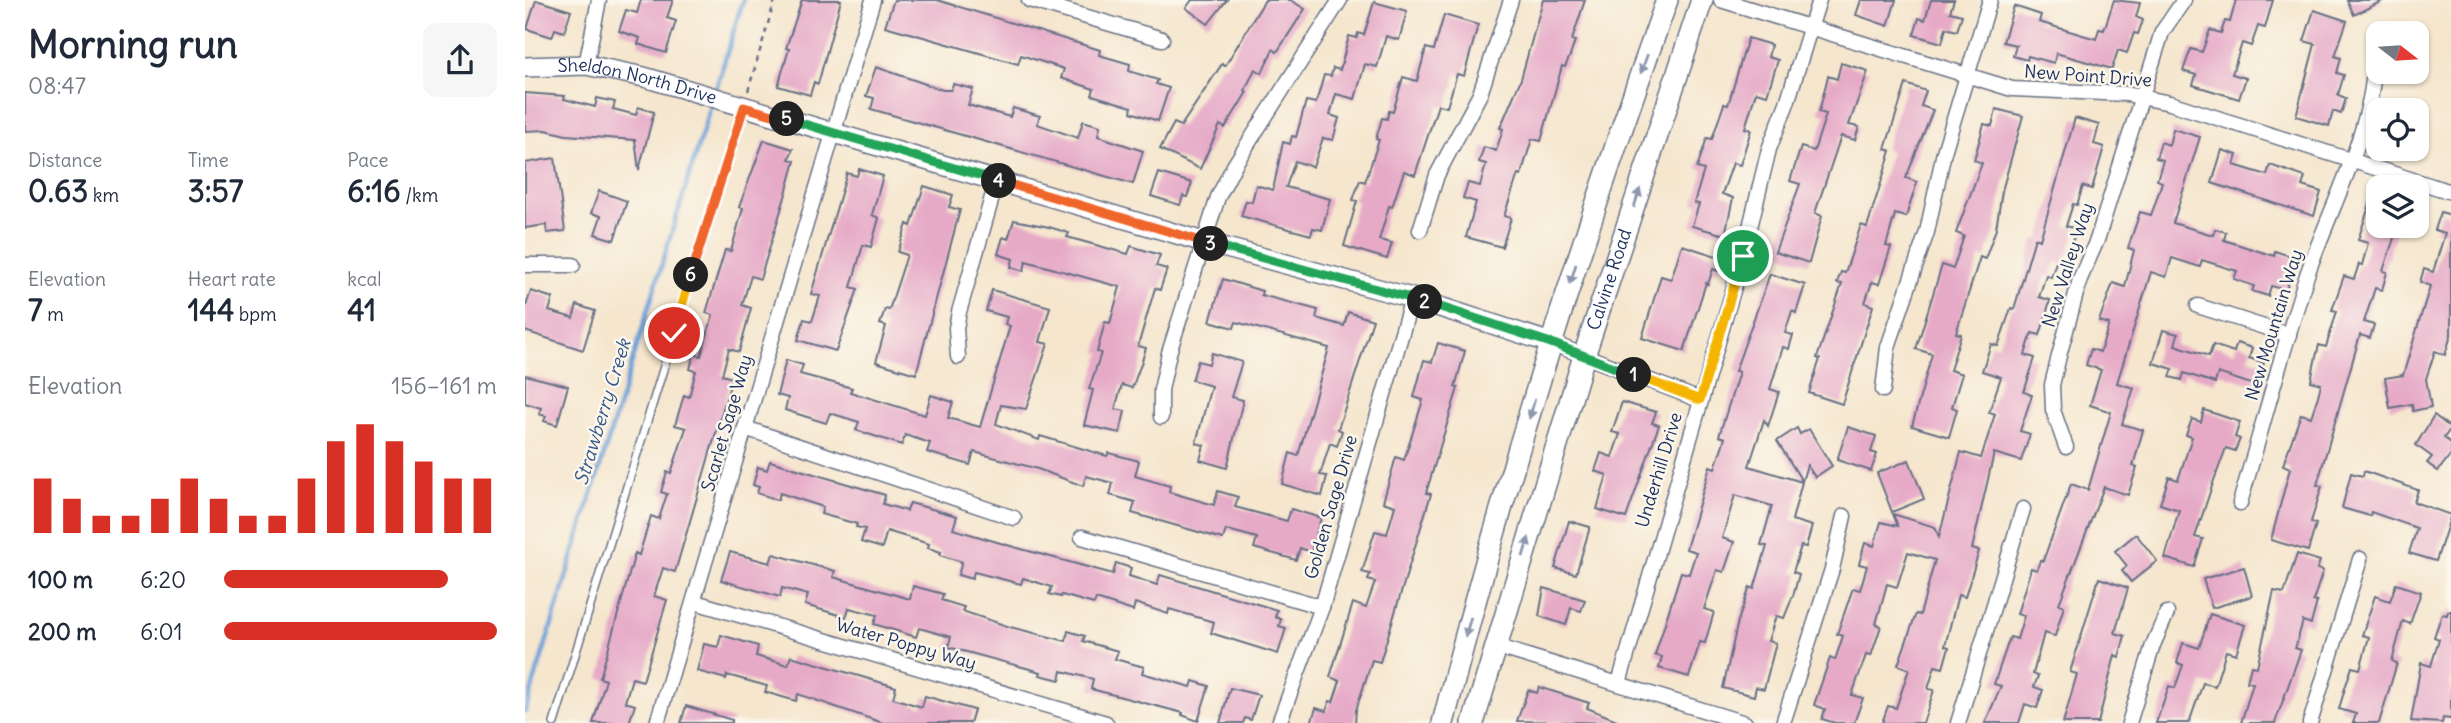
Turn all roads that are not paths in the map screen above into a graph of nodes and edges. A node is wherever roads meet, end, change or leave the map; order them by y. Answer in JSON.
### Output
{"nodes":[{"id":1,"x":599,"y":0,"type":"edge"},
{"id":2,"x":873,"y":0,"type":"edge"},
{"id":3,"x":1029,"y":0,"type":"edge"},
{"id":4,"x":1341,"y":0,"type":"edge"},
{"id":5,"x":1511,"y":0,"type":"edge"},
{"id":6,"x":1667,"y":0,"type":"edge"},
{"id":7,"x":1702,"y":0,"type":"edge"},
{"id":8,"x":1721,"y":0,"type":"edge"},
{"id":9,"x":1819,"y":0,"type":"edge"},
{"id":10,"x":1990,"y":0,"type":"edge"},
{"id":11,"x":2184,"y":0,"type":"edge"},
{"id":12,"x":1811,"y":28,"type":"junction"},
{"id":13,"x":1162,"y":38,"type":"dead end"},
{"id":14,"x":586,"y":65,"type":"junction"},
{"id":15,"x":525,"y":67,"type":"edge"},
{"id":16,"x":1966,"y":76,"type":"junction"},
{"id":17,"x":2373,"y":84,"type":"edge"},
{"id":18,"x":2142,"y":96,"type":"junction"},
{"id":19,"x":746,"y":99,"type":"junction"},
{"id":20,"x":832,"y":132,"type":"junction"},
{"id":21,"x":2350,"y":160,"type":"junction"},
{"id":22,"x":997,"y":180,"type":"junction"},
{"id":23,"x":2451,"y":192,"type":"edge"},
{"id":24,"x":1420,"y":230,"type":"dead end"},
{"id":25,"x":1204,"y":242,"type":"junction"},
{"id":26,"x":525,"y":265,"type":"edge"},
{"id":27,"x":573,"y":265,"type":"dead end"},
{"id":28,"x":1412,"y":298,"type":"junction"},
{"id":29,"x":2198,"y":306,"type":"dead end"},
{"id":30,"x":2289,"y":335,"type":"junction"},
{"id":31,"x":1551,"y":343,"type":"junction"},
{"id":32,"x":1584,"y":356,"type":"junction"},
{"id":33,"x":958,"y":357,"type":"dead end"},
{"id":34,"x":1883,"y":390,"type":"dead end"},
{"id":35,"x":1700,"y":400,"type":"junction"},
{"id":36,"x":1160,"y":417,"type":"dead end"},
{"id":37,"x":745,"y":428,"type":"junction"},
{"id":38,"x":2066,"y":447,"type":"dead end"},
{"id":39,"x":2240,"y":503,"type":"dead end"},
{"id":40,"x":2022,"y":509,"type":"dead end"},
{"id":41,"x":1845,"y":516,"type":"dead end"},
{"id":42,"x":1014,"y":517,"type":"dead end"},
{"id":43,"x":1082,"y":537,"type":"dead end"},
{"id":44,"x":2360,"y":559,"type":"dead end"},
{"id":45,"x":695,"y":602,"type":"junction"},
{"id":46,"x":1322,"y":607,"type":"junction"},
{"id":47,"x":2167,"y":614,"type":"dead end"},
{"id":48,"x":1495,"y":646,"type":"junction"},
{"id":49,"x":1619,"y":683,"type":"junction"},
{"id":50,"x":1088,"y":721,"type":"edge"},
{"id":51,"x":554,"y":723,"type":"edge"},
{"id":52,"x":657,"y":723,"type":"edge"},
{"id":53,"x":1106,"y":723,"type":"edge"},
{"id":54,"x":1279,"y":723,"type":"edge"},
{"id":55,"x":1443,"y":723,"type":"edge"},
{"id":56,"x":1473,"y":723,"type":"edge"},
{"id":57,"x":1745,"y":723,"type":"edge"},
{"id":58,"x":1783,"y":723,"type":"edge"},
{"id":59,"x":1958,"y":723,"type":"edge"},
{"id":60,"x":2129,"y":723,"type":"edge"},
{"id":61,"x":2310,"y":723,"type":"edge"}],
"edges":[{"from":1,"to":14,"type":"street"},
{"from":2,"to":20,"type":"street","name":"Scarlet Sage Way"},
{"from":3,"to":13,"type":"street"},
{"from":4,"to":25,"type":"street"},
{"from":5,"to":24,"type":"street"},
{"from":6,"to":31,"type":"main road","name":"Calvine Road","one_way":true},
{"from":32,"to":7,"type":"main road","name":"Calvine Road","one_way":true},
{"from":8,"to":12,"type":"street","name":"New Point Drive"},
{"from":9,"to":12,"type":"street","name":"Underhill Drive"},
{"from":10,"to":16,"type":"street"},
{"from":11,"to":18,"type":"street","name":"New Valley Way"},
{"from":12,"to":16,"type":"street","name":"New Point Drive"},
{"from":12,"to":35,"type":"street","name":"Underhill Drive"},
{"from":14,"to":15,"type":"street","name":"Sheldon North Drive"},
{"from":14,"to":19,"type":"street","name":"Sheldon North Drive"},
{"from":16,"to":18,"type":"street","name":"New Point Drive"},
{"from":16,"to":34,"type":"street"},
{"from":17,"to":21,"type":"street","name":"New Mountain Way"},
{"from":18,"to":21,"type":"street","name":"New Point Drive"},
{"from":18,"to":38,"type":"street","name":"New Valley Way"},
{"from":19,"to":20,"type":"street","name":"Sheldon North Drive"},
{"from":19,"to":51,"type":"lane"},
{"from":20,"to":22,"type":"street","name":"Sheldon North Drive"},
{"from":20,"to":37,"type":"street","name":"Scarlet Sage Way"},
{"from":21,"to":23,"type":"street","name":"New Point Drive"},
{"from":21,"to":30,"type":"street","name":"New Mountain Way"},
{"from":22,"to":25,"type":"street","name":"Sheldon North Drive"},
{"from":22,"to":33,"type":"street"},
{"from":25,"to":28,"type":"street","name":"Sheldon North Drive"},
{"from":25,"to":36,"type":"street"},
{"from":26,"to":27,"type":"street"},
{"from":28,"to":31,"type":"street","name":"Sheldon North Drive"},
{"from":28,"to":46,"type":"street","name":"Golden Sage Drive"},
{"from":29,"to":30,"type":"street"},
{"from":30,"to":39,"type":"street","name":"New Mountain Way"},
{"from":31,"to":32,"type":"street"},
{"from":31,"to":55,"type":"main road","name":"Calvine Road","one_way":true},
{"from":32,"to":35,"type":"street"},
{"from":48,"to":32,"type":"main road","name":"Calvine Road","one_way":true},
{"from":35,"to":49,"type":"street","name":"Underhill Drive"},
{"from":37,"to":42,"type":"street"},
{"from":37,"to":45,"type":"street","name":"Scarlet Sage Way"},
{"from":40,"to":59,"type":"street"},
{"from":41,"to":58,"type":"street"},
{"from":43,"to":46,"type":"street"},
{"from":44,"to":61,"type":"street"},
{"from":45,"to":50,"type":"street","name":"Water Poppy Way"},
{"from":45,"to":52,"type":"street","name":"Scarlet Sage Way"},
{"from":46,"to":54,"type":"street","name":"Golden Sage Drive"},
{"from":47,"to":60,"type":"street"},
{"from":48,"to":49,"type":"street"},
{"from":48,"to":56,"type":"main road","name":"Calvine Road"},
{"from":49,"to":57,"type":"street"},
{"from":50,"to":53,"type":"street","name":"Water Poppy Way"}]}
